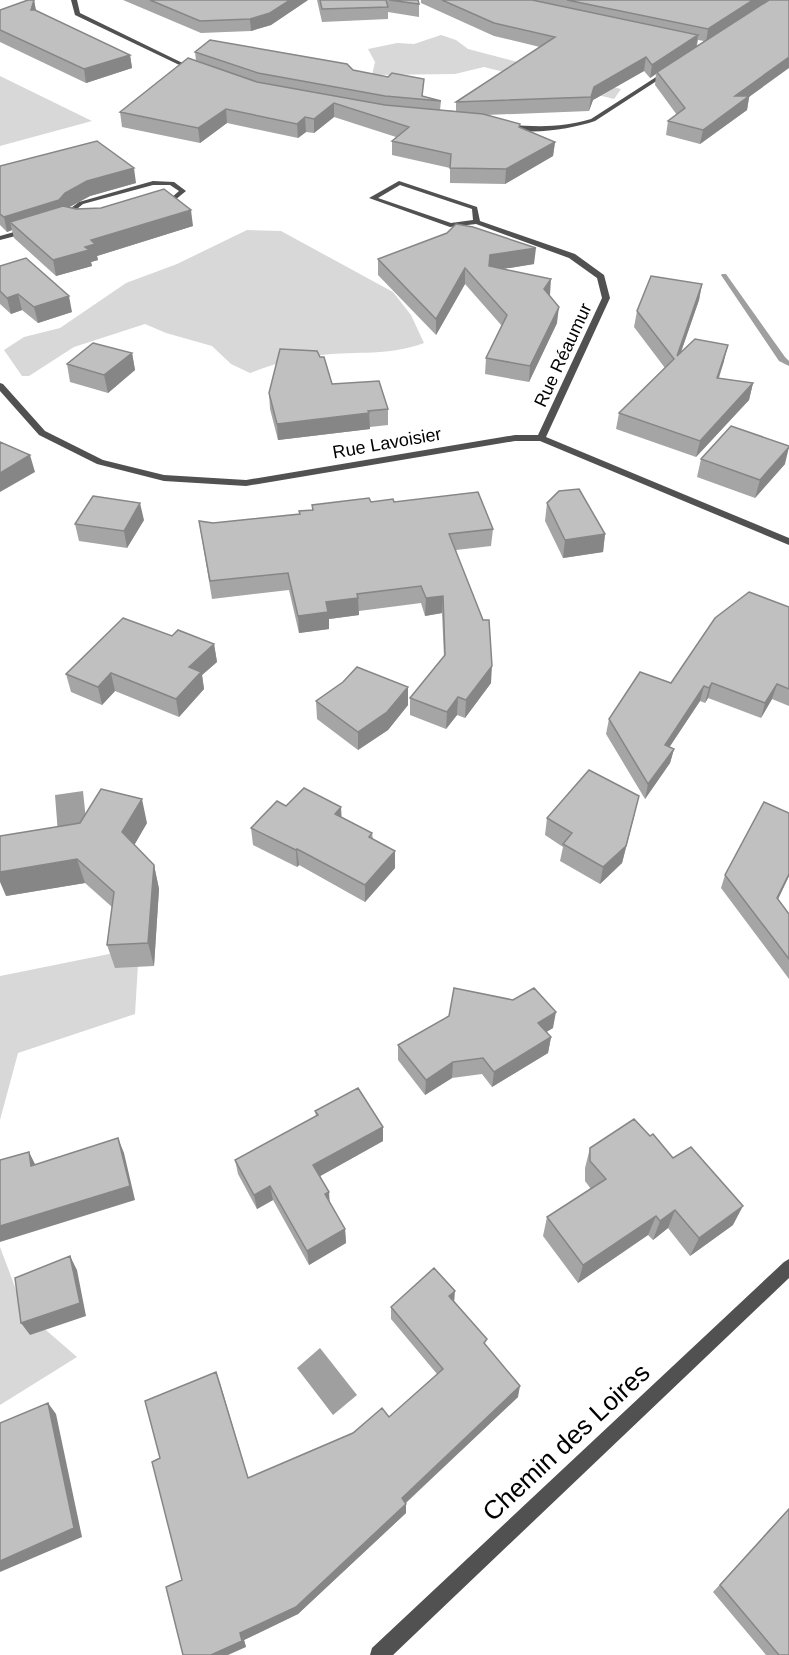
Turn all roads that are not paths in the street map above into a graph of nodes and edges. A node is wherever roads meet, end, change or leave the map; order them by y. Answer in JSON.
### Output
{"nodes":[{"id":1,"x":74,"y":0,"type":"edge"},
{"id":2,"x":765,"y":0,"type":"edge"},
{"id":3,"x":775,"y":2,"type":"junction"},
{"id":4,"x":789,"y":4,"type":"edge"},
{"id":5,"x":764,"y":10,"type":"edge"},
{"id":6,"x":671,"y":69,"type":"edge"},
{"id":7,"x":203,"y":74,"type":"edge"},
{"id":8,"x":500,"y":125,"type":"edge"},
{"id":9,"x":152,"y":205,"type":"edge"},
{"id":10,"x":55,"y":222,"type":"edge"},
{"id":11,"x":477,"y":222,"type":"junction"},
{"id":12,"x":33,"y":228,"type":"edge"},
{"id":13,"x":0,"y":238,"type":"edge"},
{"id":14,"x":0,"y":386,"type":"edge"},
{"id":15,"x":541,"y":438,"type":"junction"},
{"id":16,"x":789,"y":542,"type":"edge"},
{"id":17,"x":789,"y":1267,"type":"edge"},
{"id":18,"x":379,"y":1655,"type":"edge"}],
"edges":[{"from":1,"to":7,"type":"street"},
{"from":2,"to":3,"type":"street"},
{"from":3,"to":4,"type":"street"},
{"from":3,"to":5,"type":"street"},
{"from":6,"to":8,"type":"street"},
{"from":9,"to":10,"type":"street"},
{"from":11,"to":11,"type":"street","name":"Rue Réaumur"},
{"from":11,"to":15,"type":"street","name":"Rue Réaumur"},
{"from":12,"to":13,"type":"street"},
{"from":14,"to":15,"type":"street","name":"Rue Lavoisier"},
{"from":15,"to":16,"type":"street","name":"Rue Lavoisier"},
{"from":17,"to":18,"type":"street","name":"Chemin des Loires"}]}
